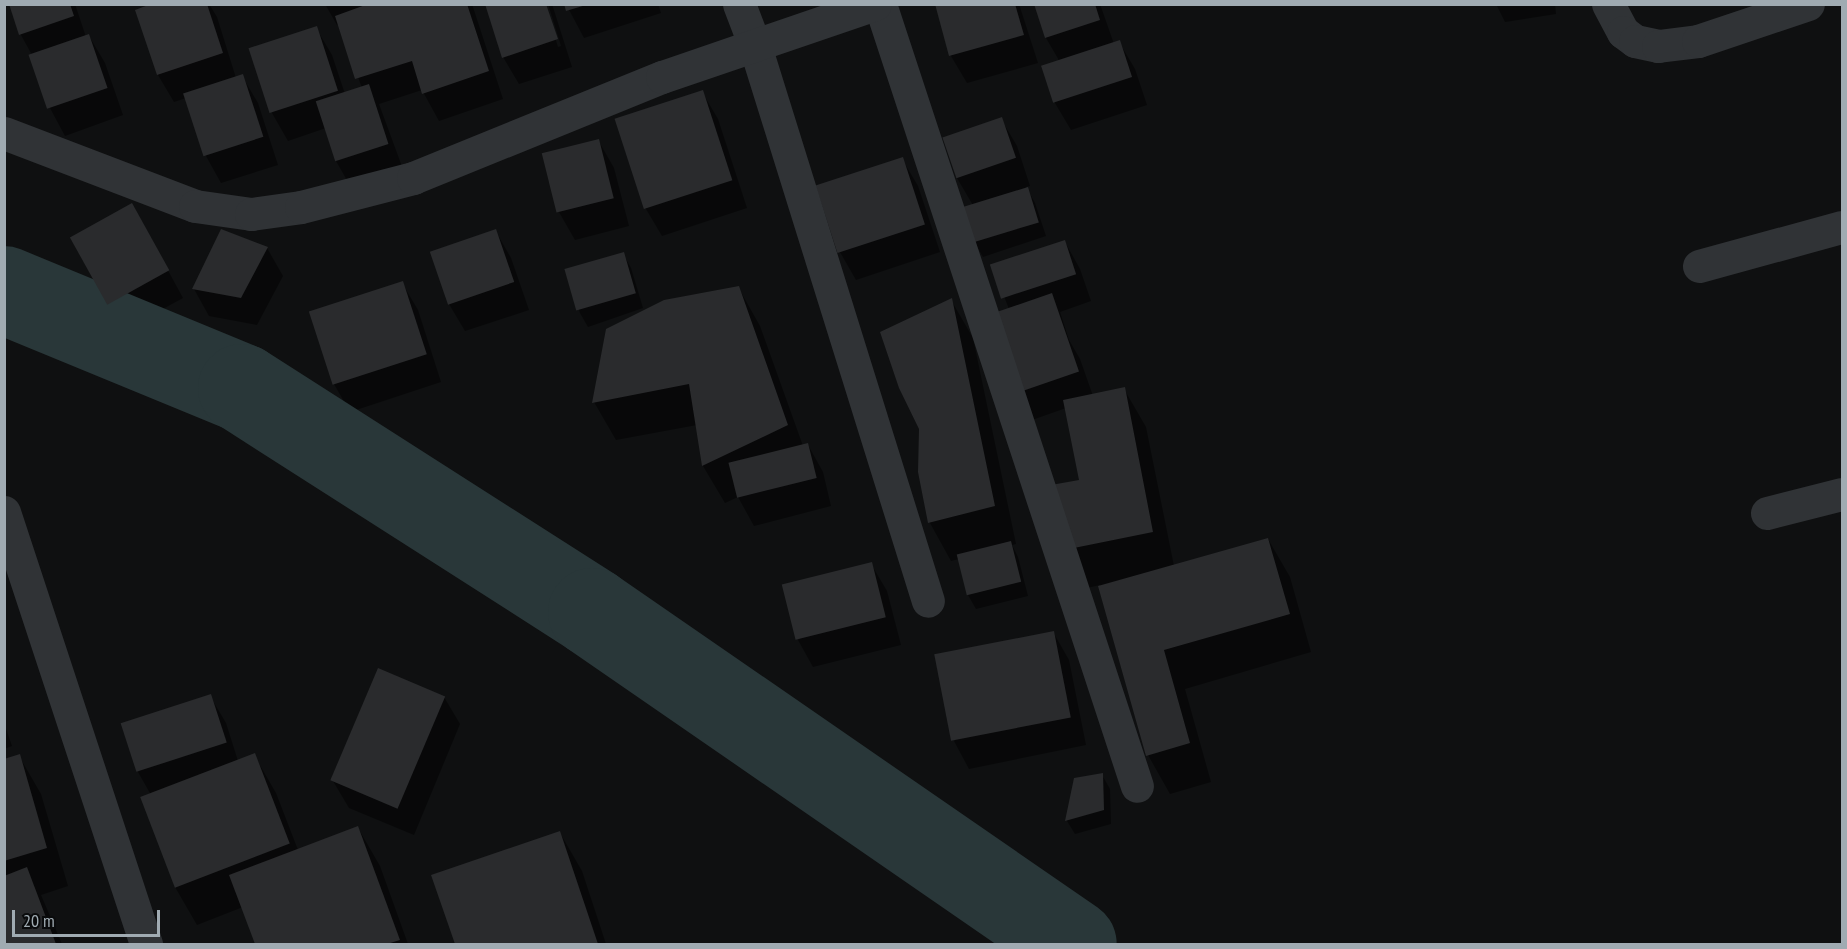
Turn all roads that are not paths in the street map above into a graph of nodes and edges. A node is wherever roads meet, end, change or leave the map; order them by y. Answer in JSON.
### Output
{"nodes":[{"id":1,"x":739,"y":4,"type":"edge"},
{"id":2,"x":878,"y":4,"type":"edge"},
{"id":3,"x":1608,"y":4,"type":"edge"},
{"id":4,"x":1808,"y":4,"type":"edge"},
{"id":5,"x":754,"y":46,"type":"junction"},
{"id":6,"x":4,"y":133,"type":"edge"},
{"id":7,"x":1842,"y":227,"type":"edge"},
{"id":8,"x":1699,"y":266,"type":"dead end"},
{"id":9,"x":1842,"y":494,"type":"edge"},
{"id":10,"x":4,"y":512,"type":"edge"},
{"id":11,"x":1767,"y":513,"type":"dead end"},
{"id":12,"x":928,"y":601,"type":"dead end"},
{"id":13,"x":1137,"y":786,"type":"dead end"},
{"id":14,"x":146,"y":945,"type":"edge"}],
"edges":[{"from":1,"to":5,"type":"street"},
{"from":2,"to":5,"type":"street"},
{"from":2,"to":13,"type":"street"},
{"from":3,"to":4,"type":"street"},
{"from":5,"to":6,"type":"street"},
{"from":5,"to":12,"type":"street"},
{"from":7,"to":8,"type":"street"},
{"from":9,"to":11,"type":"street"},
{"from":10,"to":14,"type":"street"}]}
